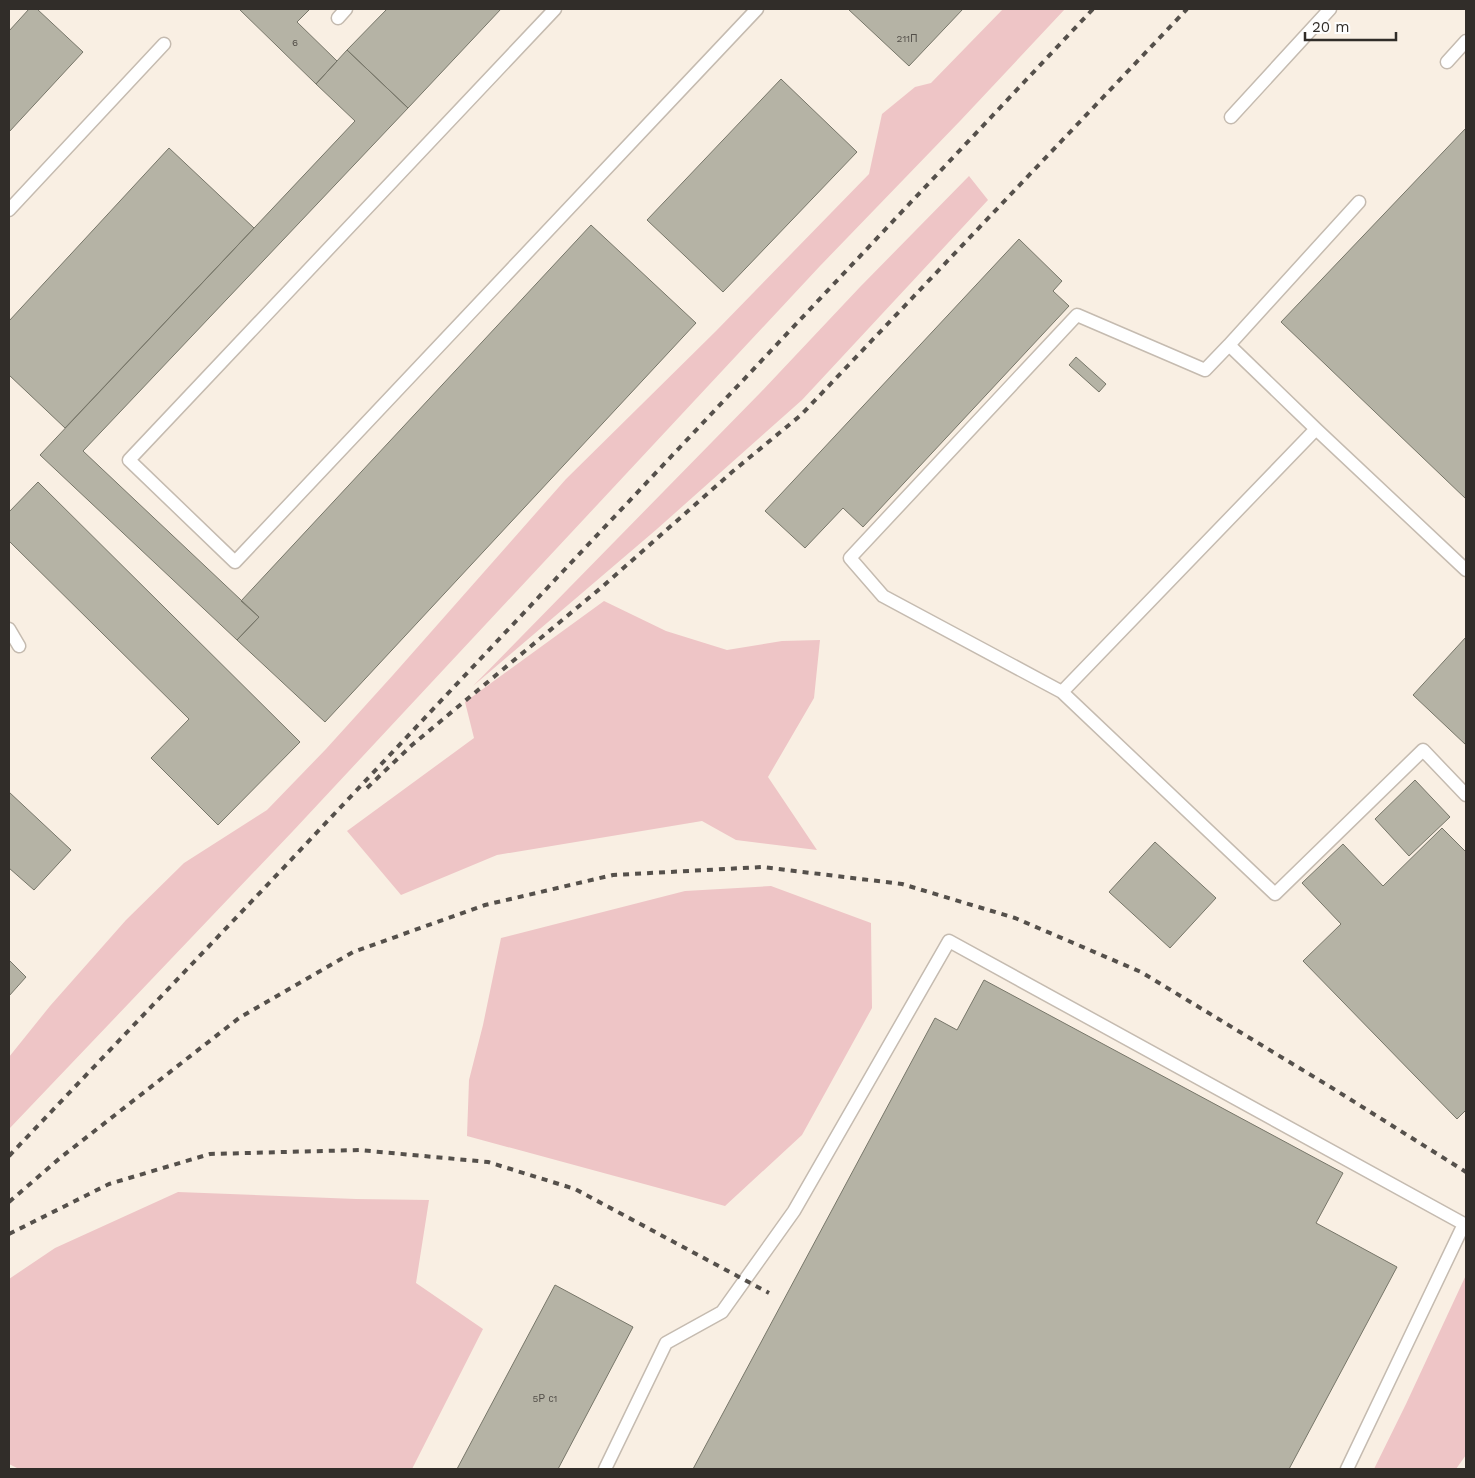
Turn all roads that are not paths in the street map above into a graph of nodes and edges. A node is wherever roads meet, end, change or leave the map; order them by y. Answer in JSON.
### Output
{"nodes":[{"id":1,"x":555,"y":9,"type":"edge"},
{"id":2,"x":757,"y":9,"type":"edge"},
{"id":3,"x":1330,"y":9,"type":"edge"},
{"id":4,"x":1466,"y":41,"type":"edge"},
{"id":5,"x":164,"y":44,"type":"dead end"},
{"id":6,"x":1447,"y":62,"type":"dead end"},
{"id":7,"x":1231,"y":117,"type":"dead end"},
{"id":8,"x":1359,"y":202,"type":"dead end"},
{"id":9,"x":9,"y":210,"type":"edge"},
{"id":10,"x":1228,"y":345,"type":"junction"},
{"id":11,"x":1316,"y":428,"type":"junction"},
{"id":12,"x":1466,"y":570,"type":"edge"},
{"id":13,"x":9,"y":629,"type":"edge"},
{"id":14,"x":19,"y":646,"type":"dead end"},
{"id":15,"x":1062,"y":692,"type":"junction"},
{"id":16,"x":1466,"y":795,"type":"edge"},
{"id":17,"x":604,"y":1469,"type":"edge"},
{"id":18,"x":1347,"y":1469,"type":"edge"}],
"edges":[{"from":1,"to":2,"type":"lane"},
{"from":3,"to":7,"type":"lane"},
{"from":4,"to":6,"type":"lane"},
{"from":5,"to":9,"type":"lane"},
{"from":8,"to":10,"type":"lane"},
{"from":10,"to":11,"type":"lane"},
{"from":10,"to":15,"type":"lane"},
{"from":11,"to":12,"type":"lane"},
{"from":11,"to":15,"type":"lane"},
{"from":13,"to":14,"type":"lane"},
{"from":15,"to":16,"type":"lane"},
{"from":17,"to":18,"type":"lane"}]}
